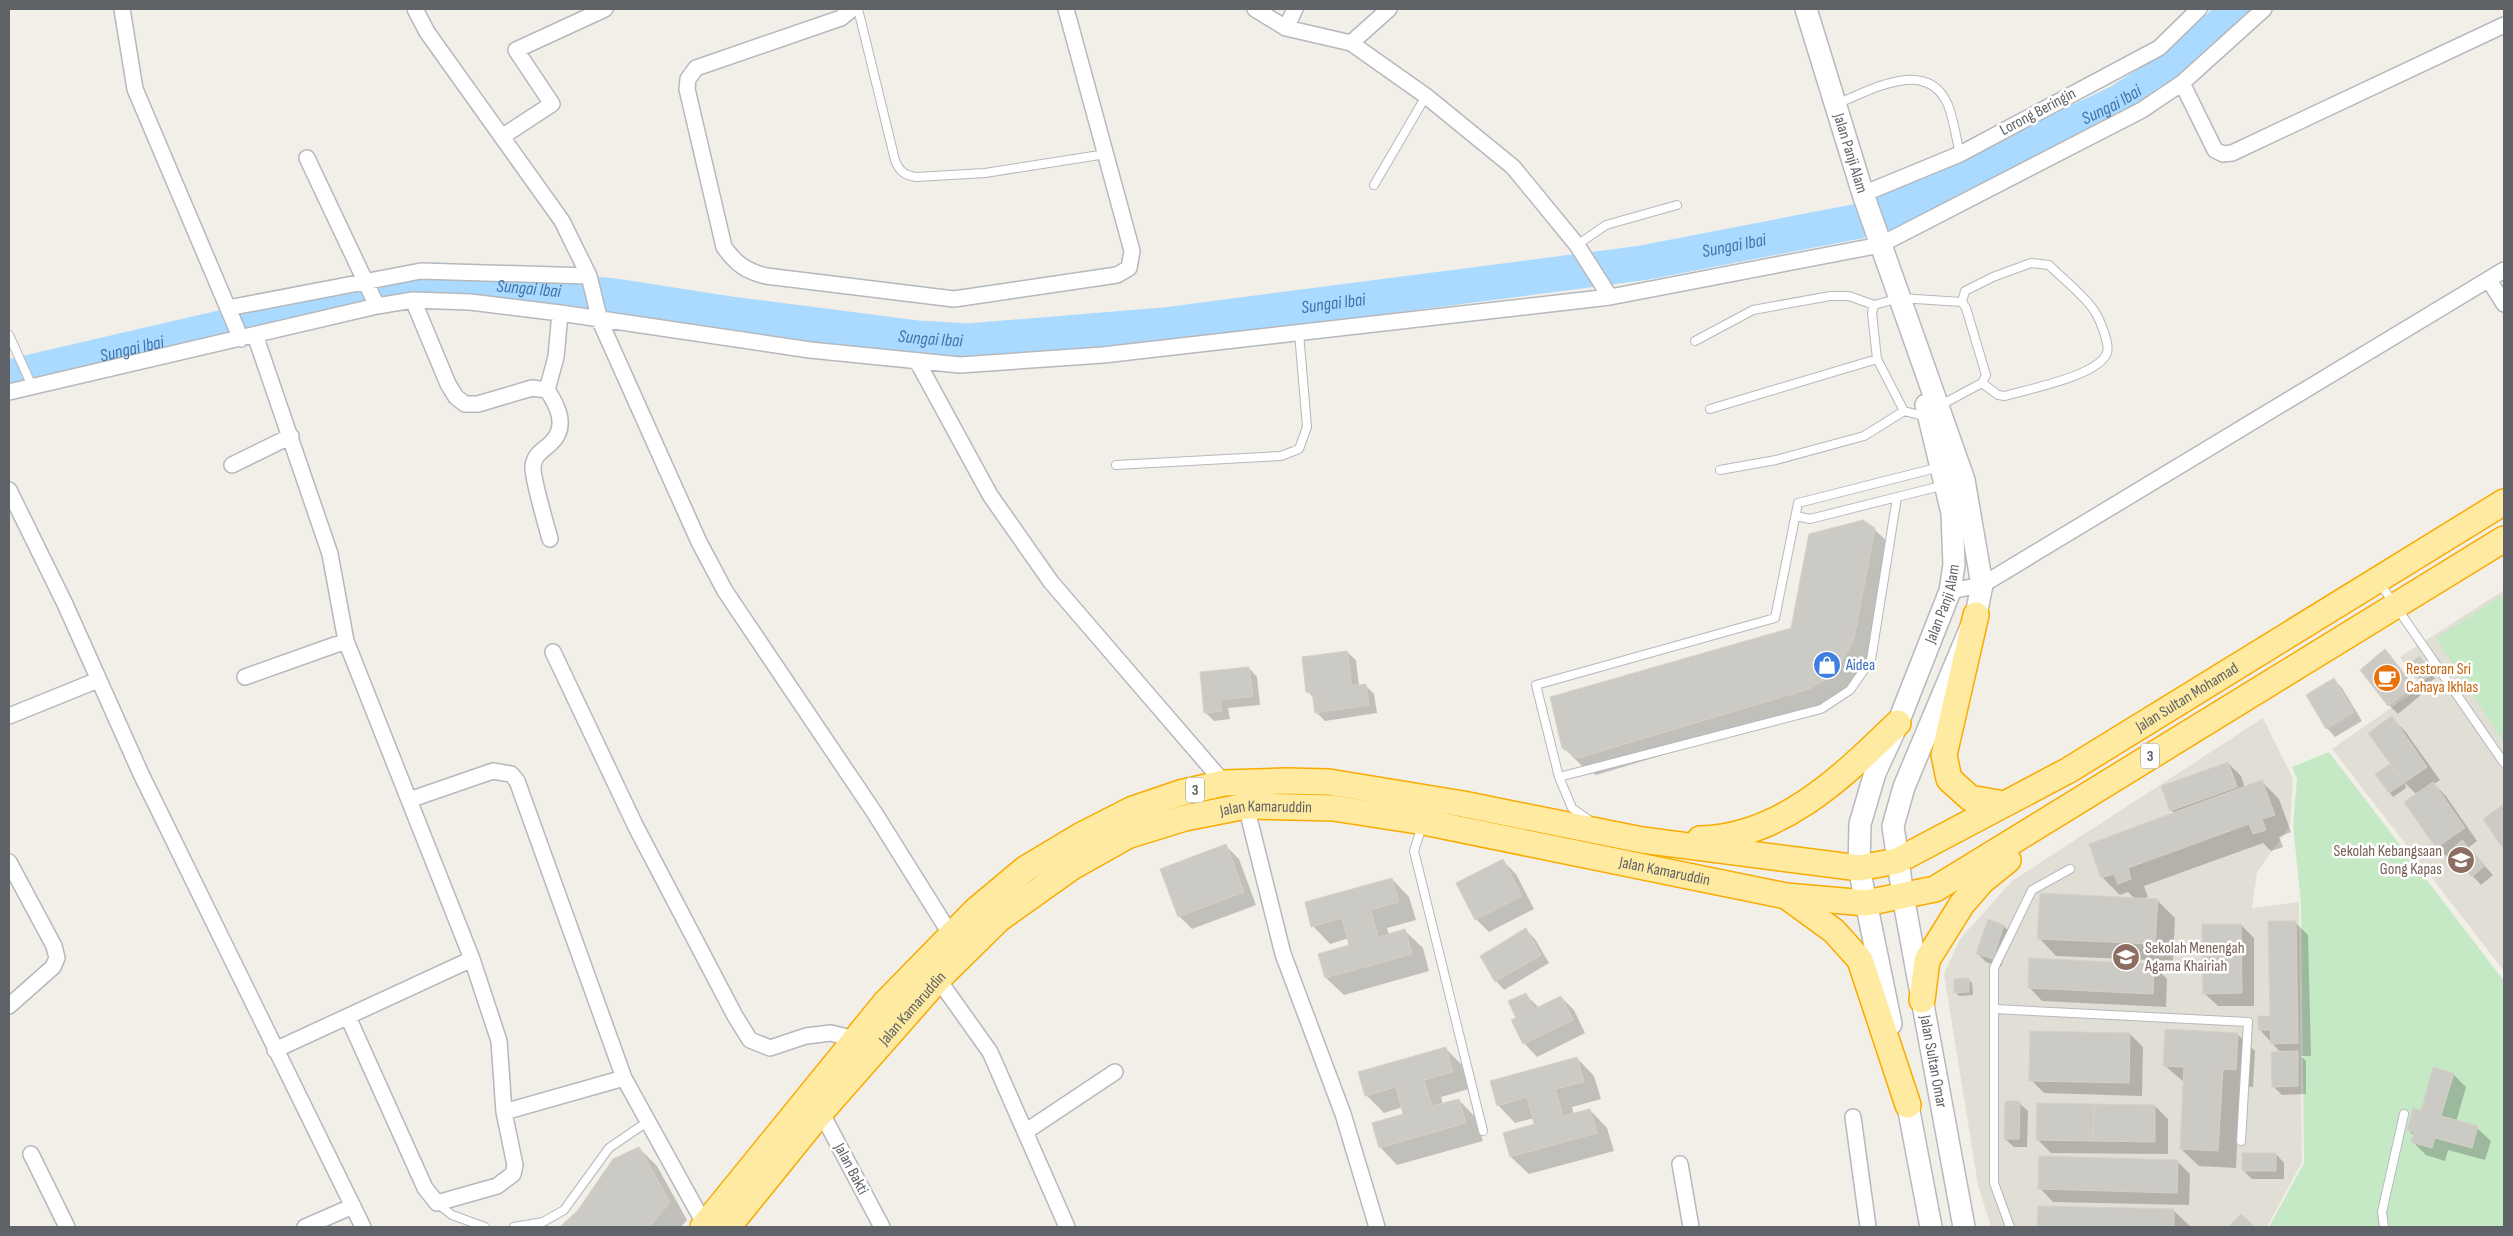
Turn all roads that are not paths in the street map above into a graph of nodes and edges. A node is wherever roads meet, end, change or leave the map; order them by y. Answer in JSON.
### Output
{"nodes":[{"id":1,"x":122,"y":9,"type":"edge"},
{"id":2,"x":415,"y":9,"type":"edge"},
{"id":3,"x":605,"y":9,"type":"edge"},
{"id":4,"x":852,"y":9,"type":"edge"},
{"id":5,"x":858,"y":9,"type":"edge"},
{"id":6,"x":1066,"y":9,"type":"edge"},
{"id":7,"x":1254,"y":9,"type":"edge"},
{"id":8,"x":1295,"y":9,"type":"edge"},
{"id":9,"x":1389,"y":9,"type":"edge"},
{"id":10,"x":1806,"y":9,"type":"edge"},
{"id":11,"x":2199,"y":9,"type":"edge"},
{"id":12,"x":2264,"y":9,"type":"edge"},
{"id":13,"x":2504,"y":25,"type":"edge"},
{"id":14,"x":1286,"y":28,"type":"junction"},
{"id":15,"x":1351,"y":43,"type":"junction"},
{"id":16,"x":2182,"y":83,"type":"junction"},
{"id":17,"x":1426,"y":96,"type":"junction"},
{"id":18,"x":1835,"y":104,"type":"junction"},
{"id":19,"x":503,"y":136,"type":"junction"},
{"id":20,"x":1106,"y":154,"type":"junction"},
{"id":21,"x":1960,"y":154,"type":"junction"},
{"id":22,"x":307,"y":158,"type":"dead end"},
{"id":23,"x":1374,"y":185,"type":"dead end"},
{"id":24,"x":1863,"y":194,"type":"junction"},
{"id":25,"x":1677,"y":204,"type":"dead end"},
{"id":26,"x":1578,"y":245,"type":"junction"},
{"id":27,"x":1880,"y":245,"type":"junction"},
{"id":28,"x":2504,"y":270,"type":"edge"},
{"id":29,"x":589,"y":277,"type":"junction"},
{"id":30,"x":2489,"y":280,"type":"junction"},
{"id":31,"x":366,"y":283,"type":"junction"},
{"id":32,"x":1610,"y":296,"type":"junction"},
{"id":33,"x":1900,"y":298,"type":"junction"},
{"id":34,"x":413,"y":300,"type":"junction"},
{"id":35,"x":1962,"y":302,"type":"junction"},
{"id":36,"x":2504,"y":304,"type":"edge"},
{"id":37,"x":376,"y":305,"type":"junction"},
{"id":38,"x":1874,"y":305,"type":"junction"},
{"id":39,"x":228,"y":308,"type":"junction"},
{"id":40,"x":560,"y":313,"type":"junction"},
{"id":41,"x":600,"y":320,"type":"junction"},
{"id":42,"x":1299,"y":333,"type":"junction"},
{"id":43,"x":9,"y":335,"type":"edge"},
{"id":44,"x":245,"y":337,"type":"junction"},
{"id":45,"x":1694,"y":341,"type":"dead end"},
{"id":46,"x":1876,"y":359,"type":"junction"},
{"id":47,"x":917,"y":361,"type":"junction"},
{"id":48,"x":1982,"y":383,"type":"junction"},
{"id":49,"x":22,"y":388,"type":"edge"},
{"id":50,"x":547,"y":390,"type":"junction"},
{"id":51,"x":1710,"y":409,"type":"dead end"},
{"id":52,"x":1904,"y":411,"type":"junction"},
{"id":53,"x":1934,"y":412,"type":"junction"},
{"id":54,"x":291,"y":436,"type":"junction"},
{"id":55,"x":232,"y":465,"type":"dead end"},
{"id":56,"x":1116,"y":465,"type":"dead end"},
{"id":57,"x":1720,"y":470,"type":"dead end"},
{"id":58,"x":1952,"y":474,"type":"junction"},
{"id":59,"x":9,"y":490,"type":"edge"},
{"id":60,"x":1897,"y":497,"type":"junction"},
{"id":61,"x":2504,"y":502,"type":"edge"},
{"id":62,"x":1796,"y":516,"type":"junction"},
{"id":63,"x":550,"y":538,"type":"dead end"},
{"id":64,"x":2504,"y":539,"type":"edge"},
{"id":65,"x":2378,"y":581,"type":"junction"},
{"id":66,"x":1982,"y":585,"type":"junction"},
{"id":67,"x":1950,"y":591,"type":"junction"},
{"id":68,"x":2394,"y":606,"type":"junction"},
{"id":69,"x":1976,"y":615,"type":"junction"},
{"id":70,"x":346,"y":640,"type":"junction"},
{"id":71,"x":553,"y":652,"type":"dead end"},
{"id":72,"x":245,"y":677,"type":"dead end"},
{"id":73,"x":98,"y":680,"type":"junction"},
{"id":74,"x":9,"y":716,"type":"edge"},
{"id":75,"x":1898,"y":723,"type":"junction"},
{"id":76,"x":2504,"y":763,"type":"edge"},
{"id":77,"x":1559,"y":777,"type":"junction"},
{"id":78,"x":2109,"y":782,"type":"junction"},
{"id":79,"x":1224,"y":783,"type":"junction"},
{"id":80,"x":409,"y":800,"type":"junction"},
{"id":81,"x":2004,"y":804,"type":"junction"},
{"id":82,"x":1246,"y":806,"type":"junction"},
{"id":83,"x":1424,"y":822,"type":"junction"},
{"id":84,"x":1608,"y":833,"type":"junction"},
{"id":85,"x":1642,"y":840,"type":"junction"},
{"id":86,"x":1897,"y":861,"type":"junction"},
{"id":87,"x":9,"y":862,"type":"edge"},
{"id":88,"x":1859,"y":868,"type":"junction"},
{"id":89,"x":2070,"y":869,"type":"dead end"},
{"id":90,"x":1786,"y":896,"type":"junction"},
{"id":91,"x":1903,"y":896,"type":"junction"},
{"id":92,"x":1866,"y":903,"type":"junction"},
{"id":93,"x":951,"y":935,"type":"junction"},
{"id":94,"x":472,"y":959,"type":"junction"},
{"id":95,"x":938,"y":979,"type":"junction"},
{"id":96,"x":1922,"y":1000,"type":"junction"},
{"id":97,"x":9,"y":1006,"type":"edge"},
{"id":98,"x":1994,"y":1010,"type":"junction"},
{"id":99,"x":348,"y":1016,"type":"junction"},
{"id":100,"x":855,"y":1039,"type":"junction"},
{"id":101,"x":275,"y":1050,"type":"junction"},
{"id":102,"x":1115,"y":1072,"type":"dead end"},
{"id":103,"x":624,"y":1078,"type":"junction"},
{"id":104,"x":1908,"y":1105,"type":"junction"},
{"id":105,"x":504,"y":1112,"type":"junction"},
{"id":106,"x":821,"y":1112,"type":"junction"},
{"id":107,"x":2404,"y":1114,"type":"dead end"},
{"id":108,"x":1853,"y":1117,"type":"dead end"},
{"id":109,"x":647,"y":1122,"type":"junction"},
{"id":110,"x":1483,"y":1131,"type":"dead end"},
{"id":111,"x":1026,"y":1132,"type":"junction"},
{"id":112,"x":2242,"y":1141,"type":"dead end"},
{"id":113,"x":31,"y":1154,"type":"dead end"},
{"id":114,"x":1680,"y":1164,"type":"dead end"},
{"id":115,"x":437,"y":1203,"type":"junction"},
{"id":116,"x":353,"y":1206,"type":"junction"},
{"id":117,"x":477,"y":1226,"type":"edge"},
{"id":118,"x":67,"y":1227,"type":"edge"},
{"id":119,"x":305,"y":1227,"type":"edge"},
{"id":120,"x":363,"y":1227,"type":"edge"},
{"id":121,"x":485,"y":1227,"type":"edge"},
{"id":122,"x":514,"y":1227,"type":"edge"},
{"id":123,"x":719,"y":1227,"type":"edge"},
{"id":124,"x":882,"y":1227,"type":"edge"},
{"id":125,"x":1067,"y":1227,"type":"edge"},
{"id":126,"x":1377,"y":1227,"type":"edge"},
{"id":127,"x":1691,"y":1227,"type":"edge"},
{"id":128,"x":1868,"y":1227,"type":"edge"},
{"id":129,"x":1932,"y":1227,"type":"edge"},
{"id":130,"x":1964,"y":1227,"type":"edge"},
{"id":131,"x":2010,"y":1227,"type":"edge"},
{"id":132,"x":2384,"y":1227,"type":"edge"}],
"edges":[{"from":1,"to":39,"type":"street"},
{"from":2,"to":19,"type":"street"},
{"from":3,"to":19,"type":"street"},
{"from":4,"to":20,"type":"street"},
{"from":5,"to":20,"type":"lane"},
{"from":6,"to":20,"type":"street"},
{"from":7,"to":14,"type":"street"},
{"from":8,"to":14,"type":"street"},
{"from":9,"to":15,"type":"street"},
{"from":10,"to":18,"type":"main road","name":"Jalan Panji Alam"},
{"from":11,"to":21,"type":"street","name":"Lorong Beringin"},
{"from":12,"to":16,"type":"street"},
{"from":13,"to":16,"type":"street"},
{"from":14,"to":15,"type":"street"},
{"from":15,"to":17,"type":"street"},
{"from":16,"to":27,"type":"street"},
{"from":17,"to":23,"type":"lane"},
{"from":17,"to":26,"type":"street"},
{"from":18,"to":21,"type":"lane"},
{"from":18,"to":24,"type":"main road","name":"Jalan Panji Alam"},
{"from":19,"to":29,"type":"street"},
{"from":21,"to":24,"type":"street","name":"Lorong Beringin"},
{"from":22,"to":31,"type":"street"},
{"from":24,"to":27,"type":"main road","name":"Jalan Panji Alam"},
{"from":25,"to":26,"type":"lane"},
{"from":26,"to":32,"type":"street"},
{"from":27,"to":32,"type":"street"},
{"from":27,"to":33,"type":"main road","name":"Jalan Panji Alam"},
{"from":28,"to":30,"type":"street"},
{"from":29,"to":31,"type":"street"},
{"from":29,"to":41,"type":"street"},
{"from":30,"to":36,"type":"street"},
{"from":30,"to":66,"type":"street"},
{"from":31,"to":37,"type":"street"},
{"from":31,"to":39,"type":"street"},
{"from":32,"to":42,"type":"street"},
{"from":33,"to":35,"type":"lane"},
{"from":33,"to":38,"type":"lane"},
{"from":33,"to":53,"type":"main road","name":"Jalan Panji Alam"},
{"from":34,"to":37,"type":"street"},
{"from":34,"to":40,"type":"street"},
{"from":34,"to":50,"type":"street"},
{"from":35,"to":48,"type":"lane"},
{"from":35,"to":48,"type":"lane"},
{"from":37,"to":44,"type":"street"},
{"from":38,"to":45,"type":"lane"},
{"from":38,"to":46,"type":"lane"},
{"from":39,"to":44,"type":"street"},
{"from":40,"to":41,"type":"street"},
{"from":40,"to":50,"type":"street"},
{"from":41,"to":47,"type":"street"},
{"from":41,"to":93,"type":"street"},
{"from":42,"to":47,"type":"street"},
{"from":42,"to":56,"type":"lane"},
{"from":43,"to":49,"type":"lane"},
{"from":44,"to":49,"type":"street"},
{"from":44,"to":54,"type":"street"},
{"from":46,"to":51,"type":"lane"},
{"from":46,"to":52,"type":"lane"},
{"from":47,"to":79,"type":"street"},
{"from":48,"to":53,"type":"lane"},
{"from":50,"to":63,"type":"street"},
{"from":52,"to":53,"type":"lane"},
{"from":52,"to":57,"type":"lane"},
{"from":53,"to":58,"type":"main road","name":"Jalan Panji Alam"},
{"from":54,"to":55,"type":"street"},
{"from":54,"to":70,"type":"street"},
{"from":58,"to":60,"type":"lane"},
{"from":58,"to":62,"type":"lane"},
{"from":58,"to":66,"type":"main road","name":"Jalan Panji Alam"},
{"from":58,"to":67,"type":"main road","name":"Jalan Panji Alam"},
{"from":59,"to":73,"type":"street"},
{"from":60,"to":62,"type":"lane"},
{"from":60,"to":77,"type":"lane"},
{"from":61,"to":65,"type":"highway","name":"Jalan Sultan Mohamad","number":"3"},
{"from":62,"to":77,"type":"lane"},
{"from":64,"to":68,"type":"highway","name":"Jalan Sultan Mohamad","number":"3"},
{"from":65,"to":68,"type":"lane"},
{"from":65,"to":81,"type":"highway","name":"Jalan Sultan Mohamad","number":"3"},
{"from":66,"to":67,"type":"street"},
{"from":66,"to":69,"type":"main road","name":"Jalan Panji Alam"},
{"from":67,"to":75,"type":"main road","name":"Jalan Panji Alam"},
{"from":68,"to":76,"type":"lane"},
{"from":68,"to":78,"type":"highway","name":"Jalan Sultan Mohamad","number":"3"},
{"from":69,"to":81,"type":"highway"},
{"from":69,"to":86,"type":"main road","name":"Jalan Panji Alam"},
{"from":70,"to":72,"type":"street"},
{"from":70,"to":80,"type":"street"},
{"from":71,"to":100,"type":"street"},
{"from":73,"to":74,"type":"street"},
{"from":73,"to":101,"type":"street"},
{"from":75,"to":85,"type":"highway"},
{"from":75,"to":88,"type":"main road","name":"Jalan Panji Alam"},
{"from":77,"to":84,"type":"lane"},
{"from":78,"to":91,"type":"highway","name":"Jalan Sultan Mohamad","number":"3"},
{"from":78,"to":96,"type":"highway"},
{"from":79,"to":84,"type":"highway","name":"Jalan Kamaruddin","number":"3"},
{"from":79,"to":93,"type":"highway","name":"Jalan Kamaruddin","number":"3"},
{"from":80,"to":94,"type":"street"},
{"from":80,"to":103,"type":"street"},
{"from":81,"to":86,"type":"highway","name":"Jalan Sultan Mohamad","number":"3"},
{"from":82,"to":83,"type":"highway","name":"Jalan Kamaruddin","number":"3"},
{"from":82,"to":95,"type":"highway","name":"Jalan Kamaruddin","number":"3"},
{"from":82,"to":126,"type":"street"},
{"from":83,"to":90,"type":"highway","name":"Jalan Kamaruddin","number":"3"},
{"from":83,"to":110,"type":"lane"},
{"from":84,"to":85,"type":"highway","name":"Jalan Kamaruddin","number":"3"},
{"from":85,"to":88,"type":"highway","name":"Jalan Kamaruddin","number":"3"},
{"from":86,"to":88,"type":"highway","name":"Jalan Sultan Mohamad","number":"3"},
{"from":86,"to":91,"type":"main road","name":"Jalan Panji Alam"},
{"from":87,"to":97,"type":"street"},
{"from":88,"to":92,"type":"main road","name":"Jalan Panji Alam"},
{"from":89,"to":98,"type":"lane"},
{"from":90,"to":92,"type":"highway","name":"Jalan Kamaruddin","number":"3"},
{"from":90,"to":104,"type":"highway"},
{"from":91,"to":92,"type":"highway","name":"Jalan Kamaruddin","number":"3"},
{"from":91,"to":96,"type":"main road","name":"Jalan Sultan Omar"},
{"from":92,"to":104,"type":"main road","name":"Jalan Sultan Omar"},
{"from":93,"to":100,"type":"highway","name":"Jalan Kamaruddin","number":"3"},
{"from":94,"to":99,"type":"street"},
{"from":94,"to":105,"type":"street"},
{"from":95,"to":106,"type":"highway","name":"Jalan Kamaruddin","number":"3"},
{"from":95,"to":111,"type":"street"},
{"from":96,"to":130,"type":"main road","name":"Jalan Sultan Omar"},
{"from":98,"to":112,"type":"lane"},
{"from":98,"to":131,"type":"lane"},
{"from":99,"to":101,"type":"street"},
{"from":99,"to":115,"type":"street"},
{"from":100,"to":123,"type":"highway","name":"Jalan Kamaruddin","number":"3"},
{"from":101,"to":116,"type":"street"},
{"from":102,"to":111,"type":"street"},
{"from":103,"to":105,"type":"street"},
{"from":103,"to":109,"type":"street"},
{"from":104,"to":129,"type":"main road","name":"Jalan Sultan Omar"},
{"from":105,"to":115,"type":"street"},
{"from":106,"to":123,"type":"highway","name":"Jalan Kamaruddin","number":"3"},
{"from":106,"to":124,"type":"street","name":"Jalan Bakti"},
{"from":107,"to":132,"type":"lane"},
{"from":108,"to":128,"type":"street"},
{"from":109,"to":122,"type":"lane"},
{"from":109,"to":123,"type":"street"},
{"from":111,"to":125,"type":"street"},
{"from":113,"to":118,"type":"street"},
{"from":114,"to":127,"type":"street"},
{"from":115,"to":117,"type":"lane"},
{"from":116,"to":119,"type":"street"},
{"from":116,"to":120,"type":"street"},
{"from":117,"to":121,"type":"lane"}]}
